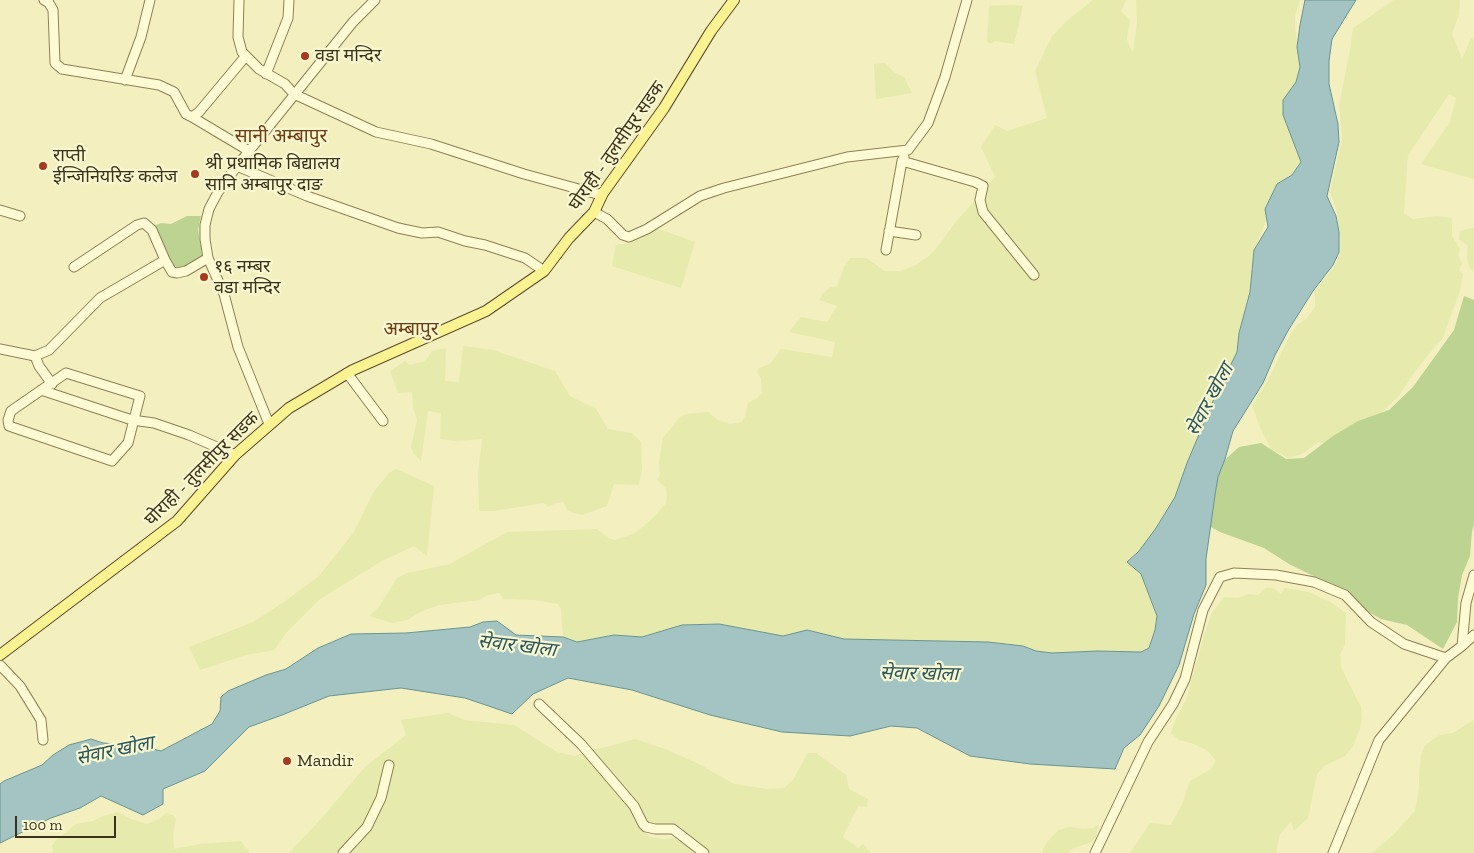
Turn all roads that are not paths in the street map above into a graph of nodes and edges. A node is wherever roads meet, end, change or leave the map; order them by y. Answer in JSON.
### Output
{"nodes":[{"id":1,"x":44,"y":0,"type":"edge"},
{"id":2,"x":150,"y":0,"type":"edge"},
{"id":3,"x":239,"y":0,"type":"edge"},
{"id":4,"x":289,"y":0,"type":"edge"},
{"id":5,"x":375,"y":0,"type":"edge"},
{"id":6,"x":734,"y":0,"type":"edge"},
{"id":7,"x":967,"y":0,"type":"edge"},
{"id":8,"x":245,"y":56,"type":"junction"},
{"id":9,"x":266,"y":74,"type":"junction"},
{"id":10,"x":125,"y":80,"type":"junction"},
{"id":11,"x":294,"y":94,"type":"junction"},
{"id":12,"x":192,"y":117,"type":"junction"},
{"id":13,"x":908,"y":150,"type":"junction"},
{"id":14,"x":249,"y":151,"type":"junction"},
{"id":15,"x":902,"y":161,"type":"junction"},
{"id":16,"x":237,"y":166,"type":"junction"},
{"id":17,"x":603,"y":193,"type":"junction"},
{"id":18,"x":0,"y":210,"type":"edge"},
{"id":19,"x":594,"y":212,"type":"junction"},
{"id":20,"x":20,"y":216,"type":"dead end"},
{"id":21,"x":889,"y":231,"type":"junction"},
{"id":22,"x":916,"y":235,"type":"dead end"},
{"id":23,"x":886,"y":250,"type":"dead end"},
{"id":24,"x":208,"y":258,"type":"junction"},
{"id":25,"x":165,"y":260,"type":"junction"},
{"id":26,"x":74,"y":267,"type":"dead end"},
{"id":27,"x":544,"y":271,"type":"junction"},
{"id":28,"x":1034,"y":275,"type":"dead end"},
{"id":29,"x":0,"y":349,"type":"edge"},
{"id":30,"x":35,"y":356,"type":"junction"},
{"id":31,"x":347,"y":374,"type":"junction"},
{"id":32,"x":52,"y":384,"type":"junction"},
{"id":33,"x":41,"y":390,"type":"junction"},
{"id":34,"x":135,"y":421,"type":"junction"},
{"id":35,"x":383,"y":421,"type":"dead end"},
{"id":36,"x":269,"y":424,"type":"junction"},
{"id":37,"x":235,"y":455,"type":"junction"},
{"id":38,"x":1474,"y":576,"type":"edge"},
{"id":39,"x":1474,"y":635,"type":"edge"},
{"id":40,"x":1462,"y":646,"type":"junction"},
{"id":41,"x":0,"y":655,"type":"edge"},
{"id":42,"x":1446,"y":658,"type":"junction"},
{"id":43,"x":0,"y":665,"type":"edge"},
{"id":44,"x":539,"y":704,"type":"dead end"},
{"id":45,"x":43,"y":740,"type":"dead end"},
{"id":46,"x":389,"y":765,"type":"dead end"},
{"id":47,"x":343,"y":853,"type":"edge"},
{"id":48,"x":704,"y":853,"type":"edge"},
{"id":49,"x":1096,"y":853,"type":"edge"},
{"id":50,"x":1333,"y":853,"type":"edge"}],
"edges":[{"from":1,"to":10,"type":"street"},
{"from":2,"to":10,"type":"street"},
{"from":3,"to":8,"type":"street"},
{"from":4,"to":9,"type":"street"},
{"from":5,"to":11,"type":"street"},
{"from":6,"to":17,"type":"main road","name":"घोराही - तुलसीपुर सडक"},
{"from":7,"to":13,"type":"street"},
{"from":8,"to":9,"type":"street"},
{"from":8,"to":12,"type":"street"},
{"from":9,"to":11,"type":"street"},
{"from":10,"to":12,"type":"street"},
{"from":11,"to":14,"type":"street"},
{"from":11,"to":17,"type":"street"},
{"from":12,"to":14,"type":"street"},
{"from":13,"to":15,"type":"street"},
{"from":13,"to":19,"type":"street"},
{"from":14,"to":16,"type":"street"},
{"from":15,"to":21,"type":"street"},
{"from":15,"to":28,"type":"street"},
{"from":16,"to":24,"type":"street"},
{"from":16,"to":27,"type":"street"},
{"from":17,"to":19,"type":"main road","name":"घोराही - तुलसीपुर सडक"},
{"from":18,"to":20,"type":"street"},
{"from":19,"to":27,"type":"main road","name":"घोराही - तुलसीपुर सडक"},
{"from":21,"to":22,"type":"street"},
{"from":21,"to":23,"type":"street"},
{"from":24,"to":25,"type":"street"},
{"from":24,"to":36,"type":"street"},
{"from":25,"to":26,"type":"street"},
{"from":25,"to":30,"type":"street"},
{"from":27,"to":31,"type":"main road","name":"घोराही - तुलसीपुर सडक"},
{"from":29,"to":30,"type":"street"},
{"from":30,"to":32,"type":"street"},
{"from":31,"to":35,"type":"street"},
{"from":31,"to":36,"type":"main road","name":"घोराही - तुलसीपुर सडक"},
{"from":32,"to":33,"type":"street"},
{"from":32,"to":34,"type":"street"},
{"from":33,"to":34,"type":"street"},
{"from":33,"to":34,"type":"street"},
{"from":34,"to":37,"type":"street"},
{"from":36,"to":37,"type":"main road","name":"घोराही - तुलसीपुर सडक"},
{"from":37,"to":41,"type":"main road","name":"घोराही - तुलसीपुर सडक"},
{"from":38,"to":40,"type":"street"},
{"from":39,"to":40,"type":"street"},
{"from":40,"to":42,"type":"street"},
{"from":42,"to":49,"type":"street"},
{"from":42,"to":50,"type":"street"},
{"from":43,"to":45,"type":"street"},
{"from":44,"to":48,"type":"street"},
{"from":46,"to":47,"type":"street"}]}
